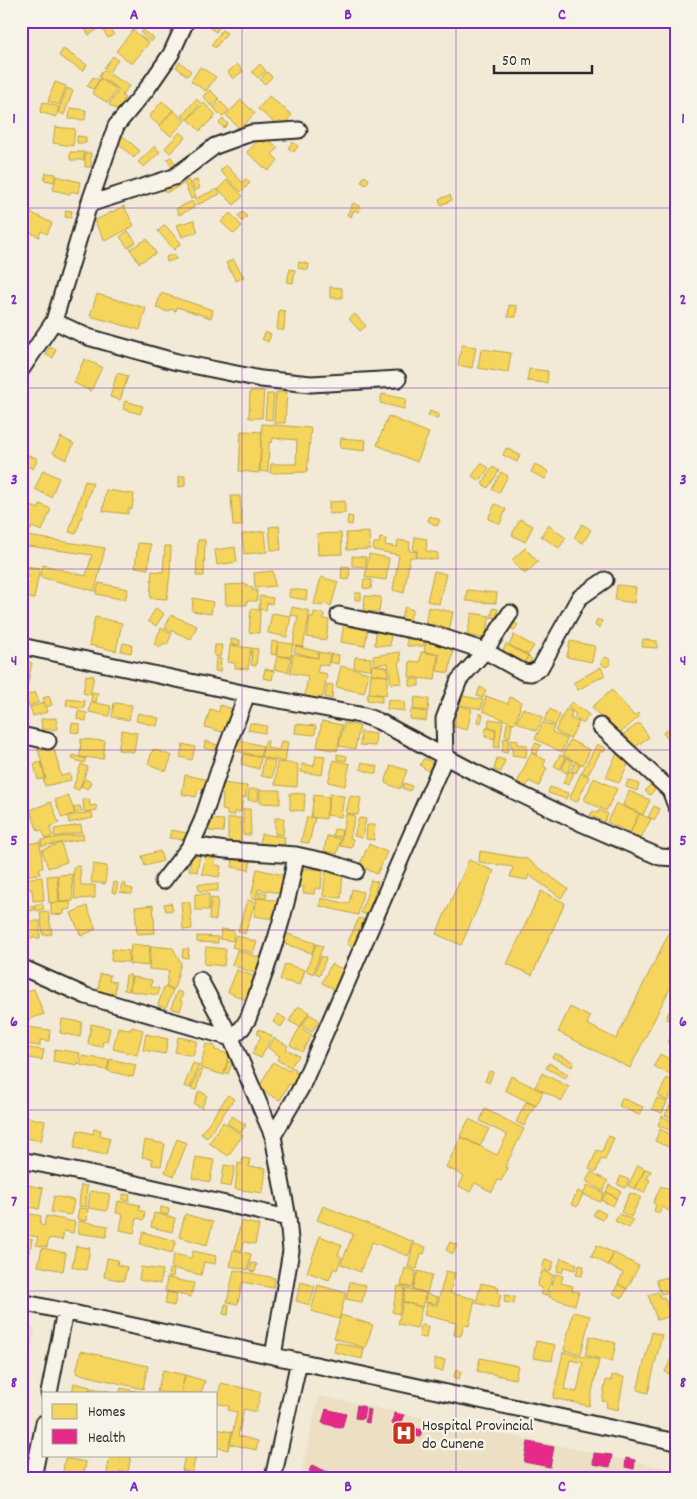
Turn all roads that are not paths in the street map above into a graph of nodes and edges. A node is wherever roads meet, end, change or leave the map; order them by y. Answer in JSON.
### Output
{"nodes":[{"id":1,"x":186,"y":21,"type":"edge"},
{"id":2,"x":299,"y":130,"type":"dead end"},
{"id":3,"x":89,"y":204,"type":"junction"},
{"id":4,"x":54,"y":321,"type":"junction"},
{"id":5,"x":21,"y":370,"type":"edge"},
{"id":6,"x":398,"y":380,"type":"dead end"},
{"id":7,"x":605,"y":580,"type":"dead end"},
{"id":8,"x":510,"y":613,"type":"dead end"},
{"id":9,"x":339,"y":615,"type":"dead end"},
{"id":10,"x":21,"y":646,"type":"edge"},
{"id":11,"x":485,"y":651,"type":"junction"},
{"id":12,"x":247,"y":694,"type":"junction"},
{"id":13,"x":600,"y":726,"type":"dead end"},
{"id":14,"x":21,"y":735,"type":"edge"},
{"id":15,"x":48,"y":741,"type":"dead end"},
{"id":16,"x":445,"y":757,"type":"junction"},
{"id":17,"x":676,"y":806,"type":"edge"},
{"id":18,"x":192,"y":845,"type":"junction"},
{"id":19,"x":296,"y":855,"type":"junction"},
{"id":20,"x":676,"y":858,"type":"edge"},
{"id":21,"x":356,"y":872,"type":"dead end"},
{"id":22,"x":163,"y":882,"type":"dead end"},
{"id":23,"x":21,"y":967,"type":"edge"},
{"id":24,"x":200,"y":980,"type":"dead end"},
{"id":25,"x":231,"y":1038,"type":"junction"},
{"id":26,"x":272,"y":1136,"type":"junction"},
{"id":27,"x":21,"y":1160,"type":"edge"},
{"id":28,"x":288,"y":1218,"type":"junction"},
{"id":29,"x":21,"y":1302,"type":"edge"},
{"id":30,"x":65,"y":1311,"type":"junction"},
{"id":31,"x":274,"y":1356,"type":"junction"},
{"id":32,"x":299,"y":1361,"type":"junction"},
{"id":33,"x":49,"y":1392,"type":"edge"},
{"id":34,"x":42,"y":1434,"type":"edge"},
{"id":35,"x":676,"y":1442,"type":"edge"},
{"id":36,"x":34,"y":1478,"type":"edge"},
{"id":37,"x":273,"y":1478,"type":"edge"}],
"edges":[{"from":1,"to":3,"type":"street"},
{"from":2,"to":3,"type":"street"},
{"from":3,"to":4,"type":"street"},
{"from":4,"to":5,"type":"street"},
{"from":4,"to":6,"type":"street"},
{"from":7,"to":11,"type":"street"},
{"from":8,"to":11,"type":"street"},
{"from":9,"to":11,"type":"street"},
{"from":10,"to":12,"type":"street"},
{"from":11,"to":16,"type":"street"},
{"from":12,"to":16,"type":"street"},
{"from":12,"to":18,"type":"street"},
{"from":13,"to":17,"type":"street"},
{"from":14,"to":15,"type":"street"},
{"from":16,"to":20,"type":"street"},
{"from":16,"to":26,"type":"street"},
{"from":18,"to":19,"type":"street"},
{"from":18,"to":22,"type":"street"},
{"from":19,"to":21,"type":"street"},
{"from":19,"to":25,"type":"street"},
{"from":23,"to":25,"type":"street"},
{"from":24,"to":25,"type":"street"},
{"from":25,"to":26,"type":"street"},
{"from":26,"to":28,"type":"street"},
{"from":27,"to":28,"type":"street"},
{"from":28,"to":31,"type":"street"},
{"from":29,"to":30,"type":"street"},
{"from":30,"to":31,"type":"street"},
{"from":30,"to":33,"type":"street"},
{"from":31,"to":32,"type":"street"},
{"from":32,"to":35,"type":"street"},
{"from":32,"to":37,"type":"street"},
{"from":34,"to":36,"type":"street"}]}
